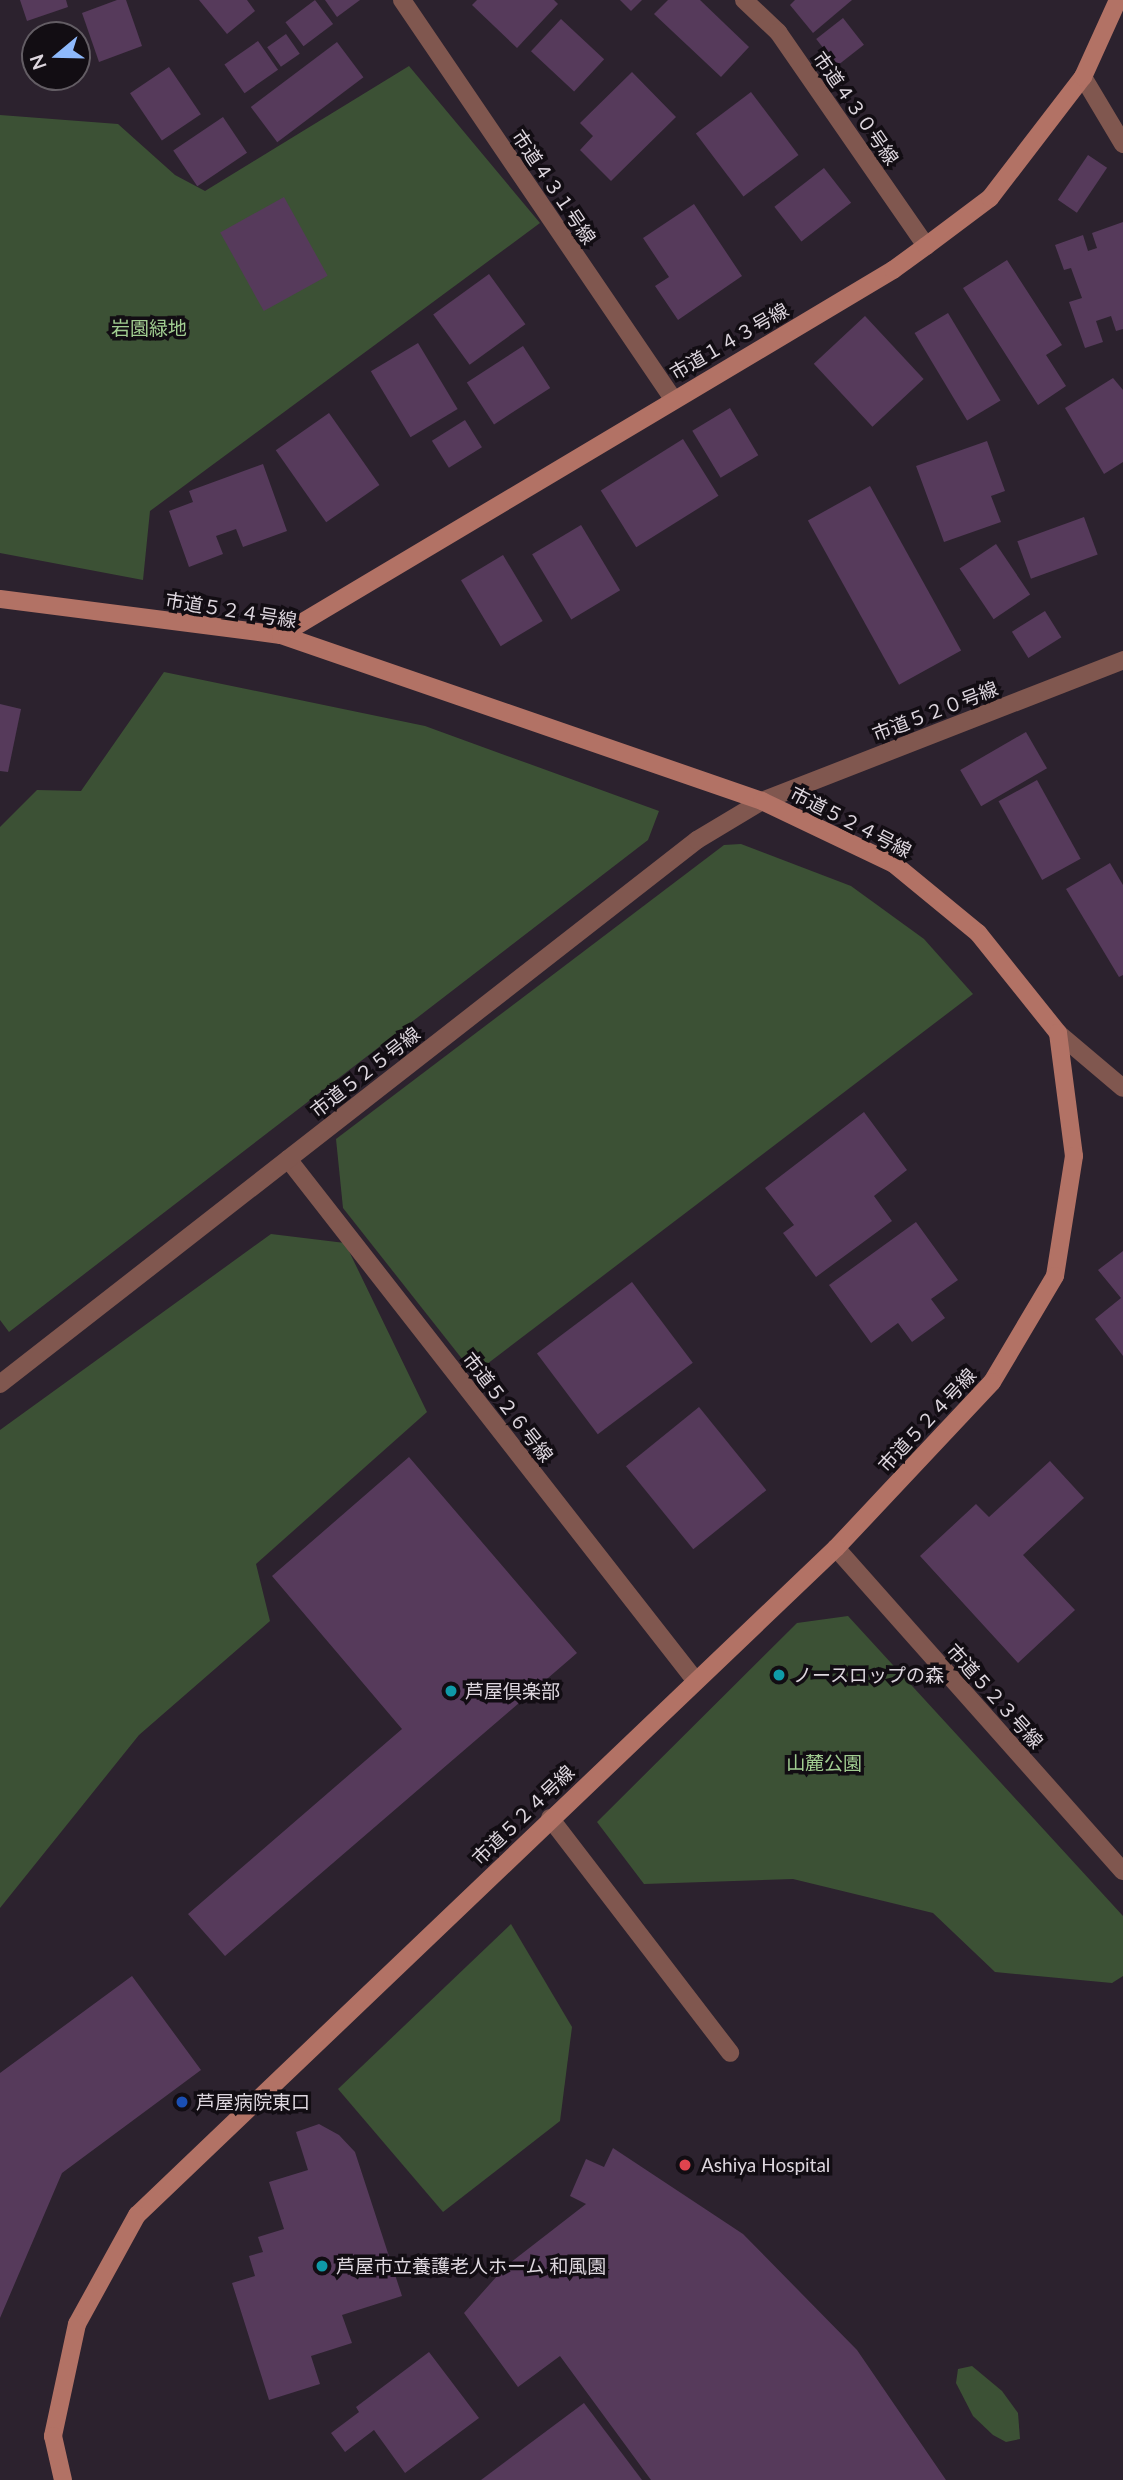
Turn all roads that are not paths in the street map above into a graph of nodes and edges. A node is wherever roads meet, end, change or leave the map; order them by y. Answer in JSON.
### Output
{"nodes":[{"id":1,"x":402,"y":0,"type":"edge"},
{"id":2,"x":744,"y":0,"type":"edge"},
{"id":3,"x":1118,"y":0,"type":"edge"},
{"id":4,"x":1083,"y":76,"type":"junction"},
{"id":5,"x":1123,"y":144,"type":"edge"},
{"id":6,"x":926,"y":246,"type":"junction"},
{"id":7,"x":672,"y":398,"type":"junction"},
{"id":8,"x":0,"y":598,"type":"edge"},
{"id":9,"x":281,"y":635,"type":"junction"},
{"id":10,"x":1123,"y":660,"type":"edge"},
{"id":11,"x":762,"y":801,"type":"junction"},
{"id":12,"x":1058,"y":1033,"type":"junction"},
{"id":13,"x":1123,"y":1088,"type":"edge"},
{"id":14,"x":288,"y":1159,"type":"junction"},
{"id":15,"x":0,"y":1384,"type":"edge"},
{"id":16,"x":836,"y":1548,"type":"junction"},
{"id":17,"x":695,"y":1680,"type":"junction"},
{"id":18,"x":550,"y":1818,"type":"junction"},
{"id":19,"x":1123,"y":1871,"type":"edge"},
{"id":20,"x":730,"y":2053,"type":"dead end"},
{"id":21,"x":62,"y":2480,"type":"edge"}],
"edges":[{"from":1,"to":7,"type":"street","name":"市道４３１号線"},
{"from":2,"to":6,"type":"street","name":"市道４３０号線"},
{"from":3,"to":4,"type":"street","name":"市道１４３号線"},
{"from":4,"to":5,"type":"street"},
{"from":4,"to":6,"type":"street","name":"市道１４３号線"},
{"from":6,"to":7,"type":"street","name":"市道１４３号線"},
{"from":7,"to":9,"type":"street","name":"市道１４３号線"},
{"from":8,"to":9,"type":"street","name":"市道５２４号線"},
{"from":9,"to":11,"type":"street","name":"市道５２４号線"},
{"from":10,"to":11,"type":"street","name":"市道５２０号線"},
{"from":11,"to":12,"type":"street","name":"市道５２４号線"},
{"from":11,"to":14,"type":"street","name":"市道５２５号線"},
{"from":12,"to":13,"type":"street"},
{"from":12,"to":16,"type":"street","name":"市道５２４号線"},
{"from":14,"to":15,"type":"street","name":"市道５２５号線"},
{"from":14,"to":17,"type":"street","name":"市道５２６号線"},
{"from":16,"to":17,"type":"street","name":"市道５２４号線"},
{"from":16,"to":19,"type":"street","name":"市道５２３号線"},
{"from":17,"to":18,"type":"street","name":"市道５２４号線"},
{"from":18,"to":20,"type":"street"},
{"from":18,"to":21,"type":"street","name":"市道５２４号線"}]}
